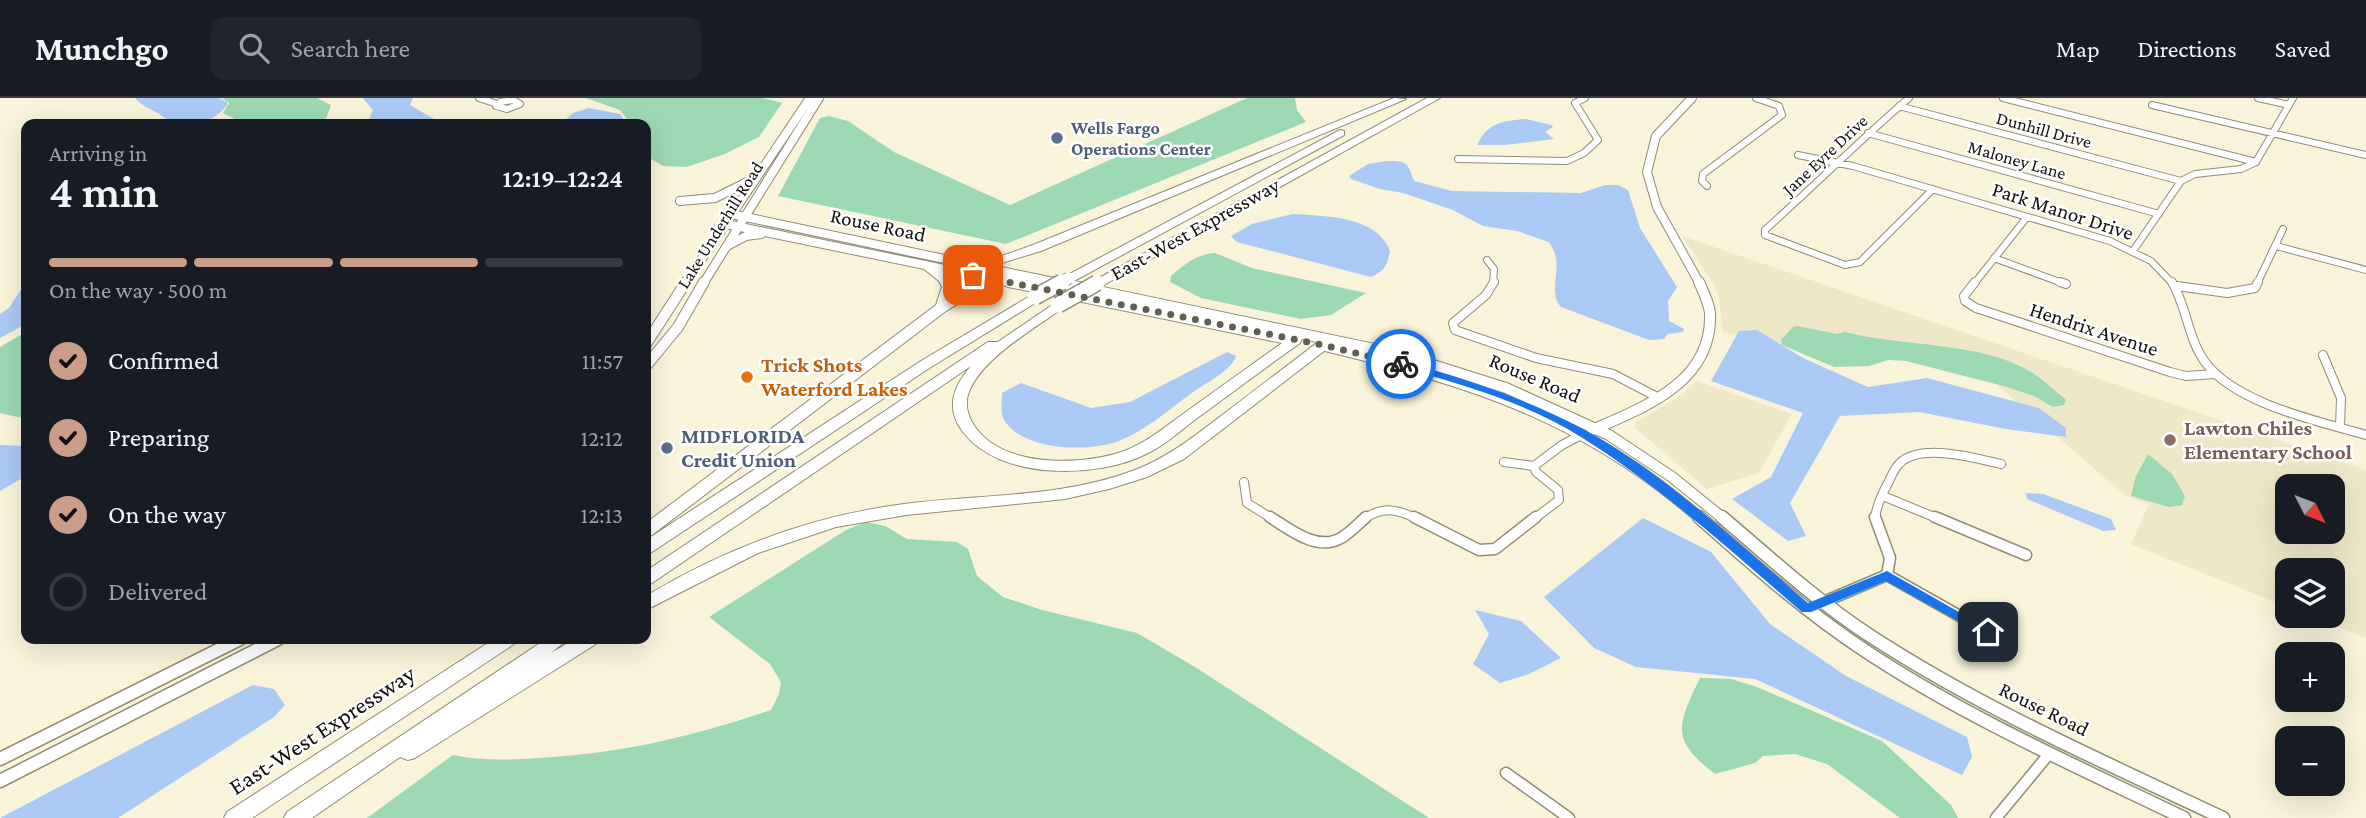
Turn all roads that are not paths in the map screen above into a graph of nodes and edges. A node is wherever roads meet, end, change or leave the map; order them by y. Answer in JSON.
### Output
{"nodes":[{"id":1,"x":479,"y":98,"type":"edge"},
{"id":2,"x":810,"y":98,"type":"edge"},
{"id":3,"x":820,"y":98,"type":"edge"},
{"id":4,"x":1435,"y":98,"type":"edge"},
{"id":5,"x":1585,"y":98,"type":"edge"},
{"id":6,"x":1692,"y":98,"type":"edge"},
{"id":7,"x":1756,"y":98,"type":"edge"},
{"id":8,"x":1909,"y":98,"type":"edge"},
{"id":9,"x":2003,"y":98,"type":"edge"},
{"id":10,"x":2258,"y":98,"type":"edge"},
{"id":11,"x":1402,"y":99,"type":"edge"},
{"id":12,"x":2291,"y":102,"type":"edge"},
{"id":13,"x":497,"y":104,"type":"dead end"},
{"id":14,"x":2152,"y":105,"type":"dead end"},
{"id":15,"x":1899,"y":106,"type":"junction"},
{"id":16,"x":1868,"y":133,"type":"junction"},
{"id":17,"x":2272,"y":133,"type":"junction"},
{"id":18,"x":1798,"y":155,"type":"dead end"},
{"id":19,"x":2366,"y":155,"type":"edge"},
{"id":20,"x":1458,"y":159,"type":"dead end"},
{"id":21,"x":2256,"y":162,"type":"junction"},
{"id":22,"x":1837,"y":164,"type":"junction"},
{"id":23,"x":752,"y":178,"type":"junction"},
{"id":24,"x":2180,"y":181,"type":"junction"},
{"id":25,"x":1707,"y":186,"type":"dead end"},
{"id":26,"x":1933,"y":189,"type":"junction"},
{"id":27,"x":680,"y":201,"type":"dead end"},
{"id":28,"x":731,"y":214,"type":"junction"},
{"id":29,"x":2159,"y":214,"type":"junction"},
{"id":30,"x":2027,"y":217,"type":"junction"},
{"id":31,"x":741,"y":222,"type":"junction"},
{"id":32,"x":726,"y":224,"type":"junction"},
{"id":33,"x":2283,"y":229,"type":"dead end"},
{"id":34,"x":767,"y":233,"type":"junction"},
{"id":35,"x":2276,"y":246,"type":"junction"},
{"id":36,"x":724,"y":247,"type":"junction"},
{"id":37,"x":1037,"y":248,"type":"junction"},
{"id":38,"x":2133,"y":251,"type":"junction"},
{"id":39,"x":1994,"y":258,"type":"junction"},
{"id":40,"x":1487,"y":260,"type":"dead end"},
{"id":41,"x":925,"y":265,"type":"junction"},
{"id":42,"x":976,"y":267,"type":"junction"},
{"id":43,"x":2366,"y":270,"type":"edge"},
{"id":44,"x":1012,"y":278,"type":"junction"},
{"id":45,"x":2066,"y":284,"type":"dead end"},
{"id":46,"x":2177,"y":286,"type":"junction"},
{"id":47,"x":1058,"y":305,"type":"junction"},
{"id":48,"x":941,"y":308,"type":"junction"},
{"id":49,"x":651,"y":336,"type":"edge"},
{"id":50,"x":1296,"y":337,"type":"junction"},
{"id":51,"x":1325,"y":342,"type":"junction"},
{"id":52,"x":2323,"y":355,"type":"dead end"},
{"id":53,"x":651,"y":360,"type":"edge"},
{"id":54,"x":2215,"y":374,"type":"junction"},
{"id":55,"x":1659,"y":398,"type":"junction"},
{"id":56,"x":2340,"y":427,"type":"junction"},
{"id":57,"x":1596,"y":428,"type":"junction"},
{"id":58,"x":1583,"y":433,"type":"junction"},
{"id":59,"x":2366,"y":435,"type":"edge"},
{"id":60,"x":1504,"y":462,"type":"dead end"},
{"id":61,"x":2001,"y":464,"type":"dead end"},
{"id":62,"x":1534,"y":466,"type":"junction"},
{"id":63,"x":1244,"y":482,"type":"dead end"},
{"id":64,"x":1883,"y":496,"type":"junction"},
{"id":65,"x":651,"y":527,"type":"edge"},
{"id":66,"x":651,"y":545,"type":"edge"},
{"id":67,"x":2026,"y":555,"type":"dead end"},
{"id":68,"x":1887,"y":575,"type":"junction"},
{"id":69,"x":651,"y":576,"type":"edge"},
{"id":70,"x":651,"y":601,"type":"edge"},
{"id":71,"x":1823,"y":602,"type":"junction"},
{"id":72,"x":1807,"y":609,"type":"junction"},
{"id":73,"x":1988,"y":632,"type":"dead end"},
{"id":74,"x":230,"y":644,"type":"edge"},
{"id":75,"x":268,"y":644,"type":"edge"},
{"id":76,"x":487,"y":644,"type":"edge"},
{"id":77,"x":500,"y":644,"type":"edge"},
{"id":78,"x":552,"y":644,"type":"edge"},
{"id":79,"x":581,"y":644,"type":"edge"},
{"id":80,"x":2049,"y":754,"type":"junction"},
{"id":81,"x":0,"y":759,"type":"edge"},
{"id":82,"x":1506,"y":774,"type":"dead end"},
{"id":83,"x":0,"y":781,"type":"edge"},
{"id":84,"x":317,"y":802,"type":"junction"},
{"id":85,"x":234,"y":818,"type":"edge"},
{"id":86,"x":295,"y":818,"type":"edge"},
{"id":87,"x":1569,"y":818,"type":"edge"},
{"id":88,"x":1996,"y":818,"type":"edge"},
{"id":89,"x":2184,"y":818,"type":"edge"},
{"id":90,"x":2223,"y":818,"type":"edge"}],
"edges":[{"from":1,"to":13,"type":"street"},
{"from":2,"to":23,"type":"street","name":"Lake Underhill Road"},
{"from":3,"to":31,"type":"street","name":"Lake Underhill Road"},
{"from":4,"to":47,"type":"highway","name":"East-West Expressway","bridge":true},
{"from":5,"to":20,"type":"street"},
{"from":6,"to":55,"type":"street"},
{"from":7,"to":25,"type":"street"},
{"from":8,"to":15,"type":"street","name":"Jane Eyre Drive"},
{"from":9,"to":21,"type":"street"},
{"from":10,"to":12,"type":"street"},
{"from":11,"to":37,"type":"highway"},
{"from":11,"to":66,"type":"highway","name":"East-West Expressway","bridge":true},
{"from":12,"to":17,"type":"street"},
{"from":14,"to":17,"type":"street"},
{"from":15,"to":16,"type":"street","name":"Jane Eyre Drive"},
{"from":15,"to":24,"type":"street","name":"Dunhill Drive"},
{"from":16,"to":22,"type":"street","name":"Jane Eyre Drive"},
{"from":16,"to":29,"type":"street","name":"Maloney Lane"},
{"from":17,"to":19,"type":"street"},
{"from":17,"to":21,"type":"street"},
{"from":18,"to":22,"type":"street","name":"Park Manor Drive"},
{"from":21,"to":24,"type":"street"},
{"from":22,"to":26,"type":"street","name":"Park Manor Drive"},
{"from":22,"to":26,"type":"street","name":"Jane Eyre Drive"},
{"from":23,"to":27,"type":"street"},
{"from":23,"to":28,"type":"street","name":"Lake Underhill Road"},
{"from":24,"to":29,"type":"street"},
{"from":26,"to":30,"type":"street","name":"Park Manor Drive"},
{"from":28,"to":31,"type":"street","name":"Rouse Road"},
{"from":28,"to":32,"type":"street","name":"Lake Underhill Road"},
{"from":29,"to":38,"type":"street"},
{"from":30,"to":38,"type":"street","name":"Park Manor Drive"},
{"from":30,"to":39,"type":"street"},
{"from":31,"to":32,"type":"street","name":"Rouse Road"},
{"from":31,"to":34,"type":"street","name":"Rouse Road"},
{"from":31,"to":36,"type":"street","name":"Lake Underhill Road"},
{"from":31,"to":42,"type":"street","name":"Rouse Road"},
{"from":32,"to":49,"type":"street","name":"Lake Underhill Road"},
{"from":33,"to":35,"type":"street"},
{"from":34,"to":36,"type":"street"},
{"from":34,"to":41,"type":"street","name":"Rouse Road"},
{"from":35,"to":43,"type":"street"},
{"from":35,"to":46,"type":"street"},
{"from":36,"to":53,"type":"street","name":"Lake Underhill Road"},
{"from":37,"to":42,"type":"highway"},
{"from":37,"to":44,"type":"highway"},
{"from":38,"to":46,"type":"street","name":"Park Manor Drive"},
{"from":39,"to":45,"type":"street"},
{"from":39,"to":54,"type":"street","name":"Hendrix Avenue"},
{"from":40,"to":55,"type":"street"},
{"from":41,"to":44,"type":"street","name":"Rouse Road"},
{"from":41,"to":48,"type":"highway"},
{"from":42,"to":44,"type":"street","name":"Rouse Road"},
{"from":44,"to":48,"type":"highway"},
{"from":44,"to":50,"type":"street","name":"Rouse Road"},
{"from":46,"to":54,"type":"street","name":"Park Manor Drive"},
{"from":47,"to":50,"type":"highway"},
{"from":47,"to":69,"type":"highway","name":"East-West Expressway"},
{"from":48,"to":65,"type":"highway"},
{"from":50,"to":51,"type":"street","name":"Rouse Road"},
{"from":51,"to":57,"type":"street","name":"Rouse Road"},
{"from":51,"to":58,"type":"street","name":"Rouse Road"},
{"from":51,"to":70,"type":"highway"},
{"from":52,"to":56,"type":"street"},
{"from":54,"to":56,"type":"street","name":"Park Manor Drive"},
{"from":55,"to":57,"type":"street"},
{"from":56,"to":59,"type":"street","name":"Park Manor Drive"},
{"from":57,"to":58,"type":"street"},
{"from":57,"to":71,"type":"street","name":"Rouse Road"},
{"from":58,"to":62,"type":"street"},
{"from":58,"to":72,"type":"street","name":"Rouse Road"},
{"from":60,"to":62,"type":"street"},
{"from":61,"to":64,"type":"street"},
{"from":62,"to":63,"type":"street"},
{"from":64,"to":67,"type":"street"},
{"from":64,"to":68,"type":"street"},
{"from":68,"to":71,"type":"street"},
{"from":68,"to":73,"type":"street"},
{"from":71,"to":72,"type":"street"},
{"from":71,"to":90,"type":"street","name":"Rouse Road"},
{"from":72,"to":80,"type":"street","name":"Rouse Road"},
{"from":74,"to":81,"type":"street"},
{"from":75,"to":83,"type":"street"},
{"from":76,"to":85,"type":"highway"},
{"from":77,"to":85,"type":"highway","name":"East-West Expressway"},
{"from":78,"to":84,"type":"highway"},
{"from":79,"to":84,"type":"highway"},
{"from":80,"to":88,"type":"street"},
{"from":80,"to":89,"type":"street","name":"Rouse Road"},
{"from":82,"to":87,"type":"street"},
{"from":84,"to":86,"type":"highway"}]}
